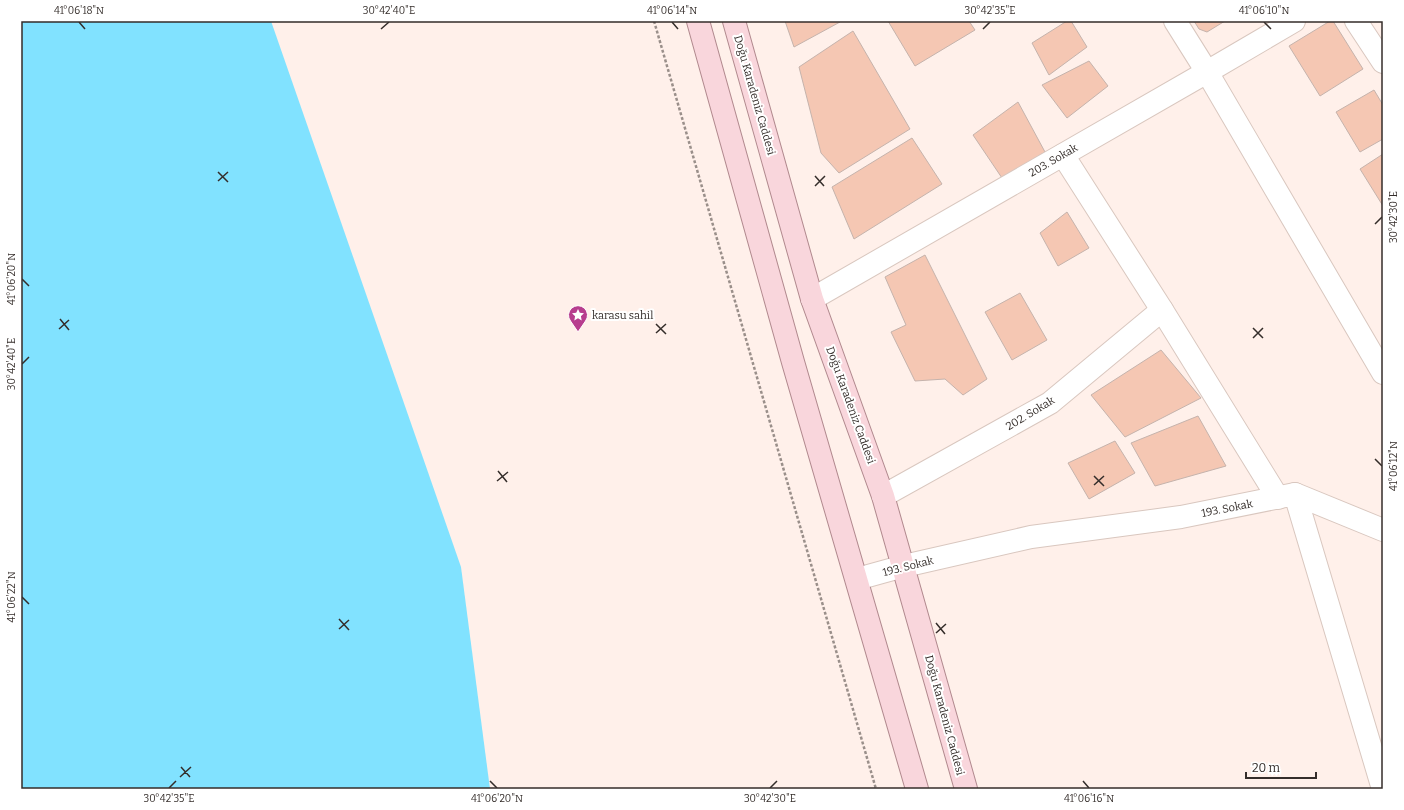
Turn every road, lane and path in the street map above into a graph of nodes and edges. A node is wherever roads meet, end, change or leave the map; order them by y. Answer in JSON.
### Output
{"nodes":[{"id":1,"x":654,"y":21,"type":"edge"},
{"id":2,"x":698,"y":21,"type":"edge"},
{"id":3,"x":734,"y":21,"type":"edge"},
{"id":4,"x":1175,"y":21,"type":"edge"},
{"id":5,"x":1294,"y":21,"type":"edge"},
{"id":6,"x":1356,"y":21,"type":"edge"},
{"id":7,"x":1383,"y":62,"type":"edge"},
{"id":8,"x":1207,"y":72,"type":"junction"},
{"id":9,"x":1063,"y":155,"type":"junction"},
{"id":10,"x":812,"y":299,"type":"junction"},
{"id":11,"x":1162,"y":310,"type":"junction"},
{"id":12,"x":1383,"y":373,"type":"edge"},
{"id":13,"x":884,"y":496,"type":"junction"},
{"id":14,"x":1287,"y":496,"type":"junction"},
{"id":15,"x":1383,"y":530,"type":"edge"},
{"id":16,"x":904,"y":566,"type":"junction"},
{"id":17,"x":856,"y":579,"type":"junction"},
{"id":18,"x":876,"y":789,"type":"edge"},
{"id":19,"x":917,"y":789,"type":"edge"},
{"id":20,"x":966,"y":789,"type":"edge"},
{"id":21,"x":1383,"y":789,"type":"edge"}],
"edges":[{"from":1,"to":18,"type":"path"},
{"from":2,"to":17,"type":"main road"},
{"from":3,"to":10,"type":"main road","name":"Doğu Karadeniz Caddesi"},
{"from":4,"to":8,"type":"street"},
{"from":5,"to":8,"type":"street","name":"203. Sokak"},
{"from":6,"to":7,"type":"street"},
{"from":8,"to":9,"type":"street","name":"203. Sokak"},
{"from":8,"to":12,"type":"street"},
{"from":9,"to":10,"type":"street","name":"203. Sokak"},
{"from":9,"to":11,"type":"street"},
{"from":10,"to":13,"type":"main road","name":"Doğu Karadeniz Caddesi"},
{"from":11,"to":13,"type":"street","name":"202. Sokak"},
{"from":11,"to":14,"type":"street"},
{"from":13,"to":16,"type":"main road","name":"Doğu Karadeniz Caddesi"},
{"from":14,"to":15,"type":"street"},
{"from":14,"to":16,"type":"street","name":"193. Sokak"},
{"from":14,"to":21,"type":"street"},
{"from":16,"to":17,"type":"street","name":"193. Sokak"},
{"from":16,"to":20,"type":"main road","name":"Doğu Karadeniz Caddesi"},
{"from":17,"to":19,"type":"main road"}]}
